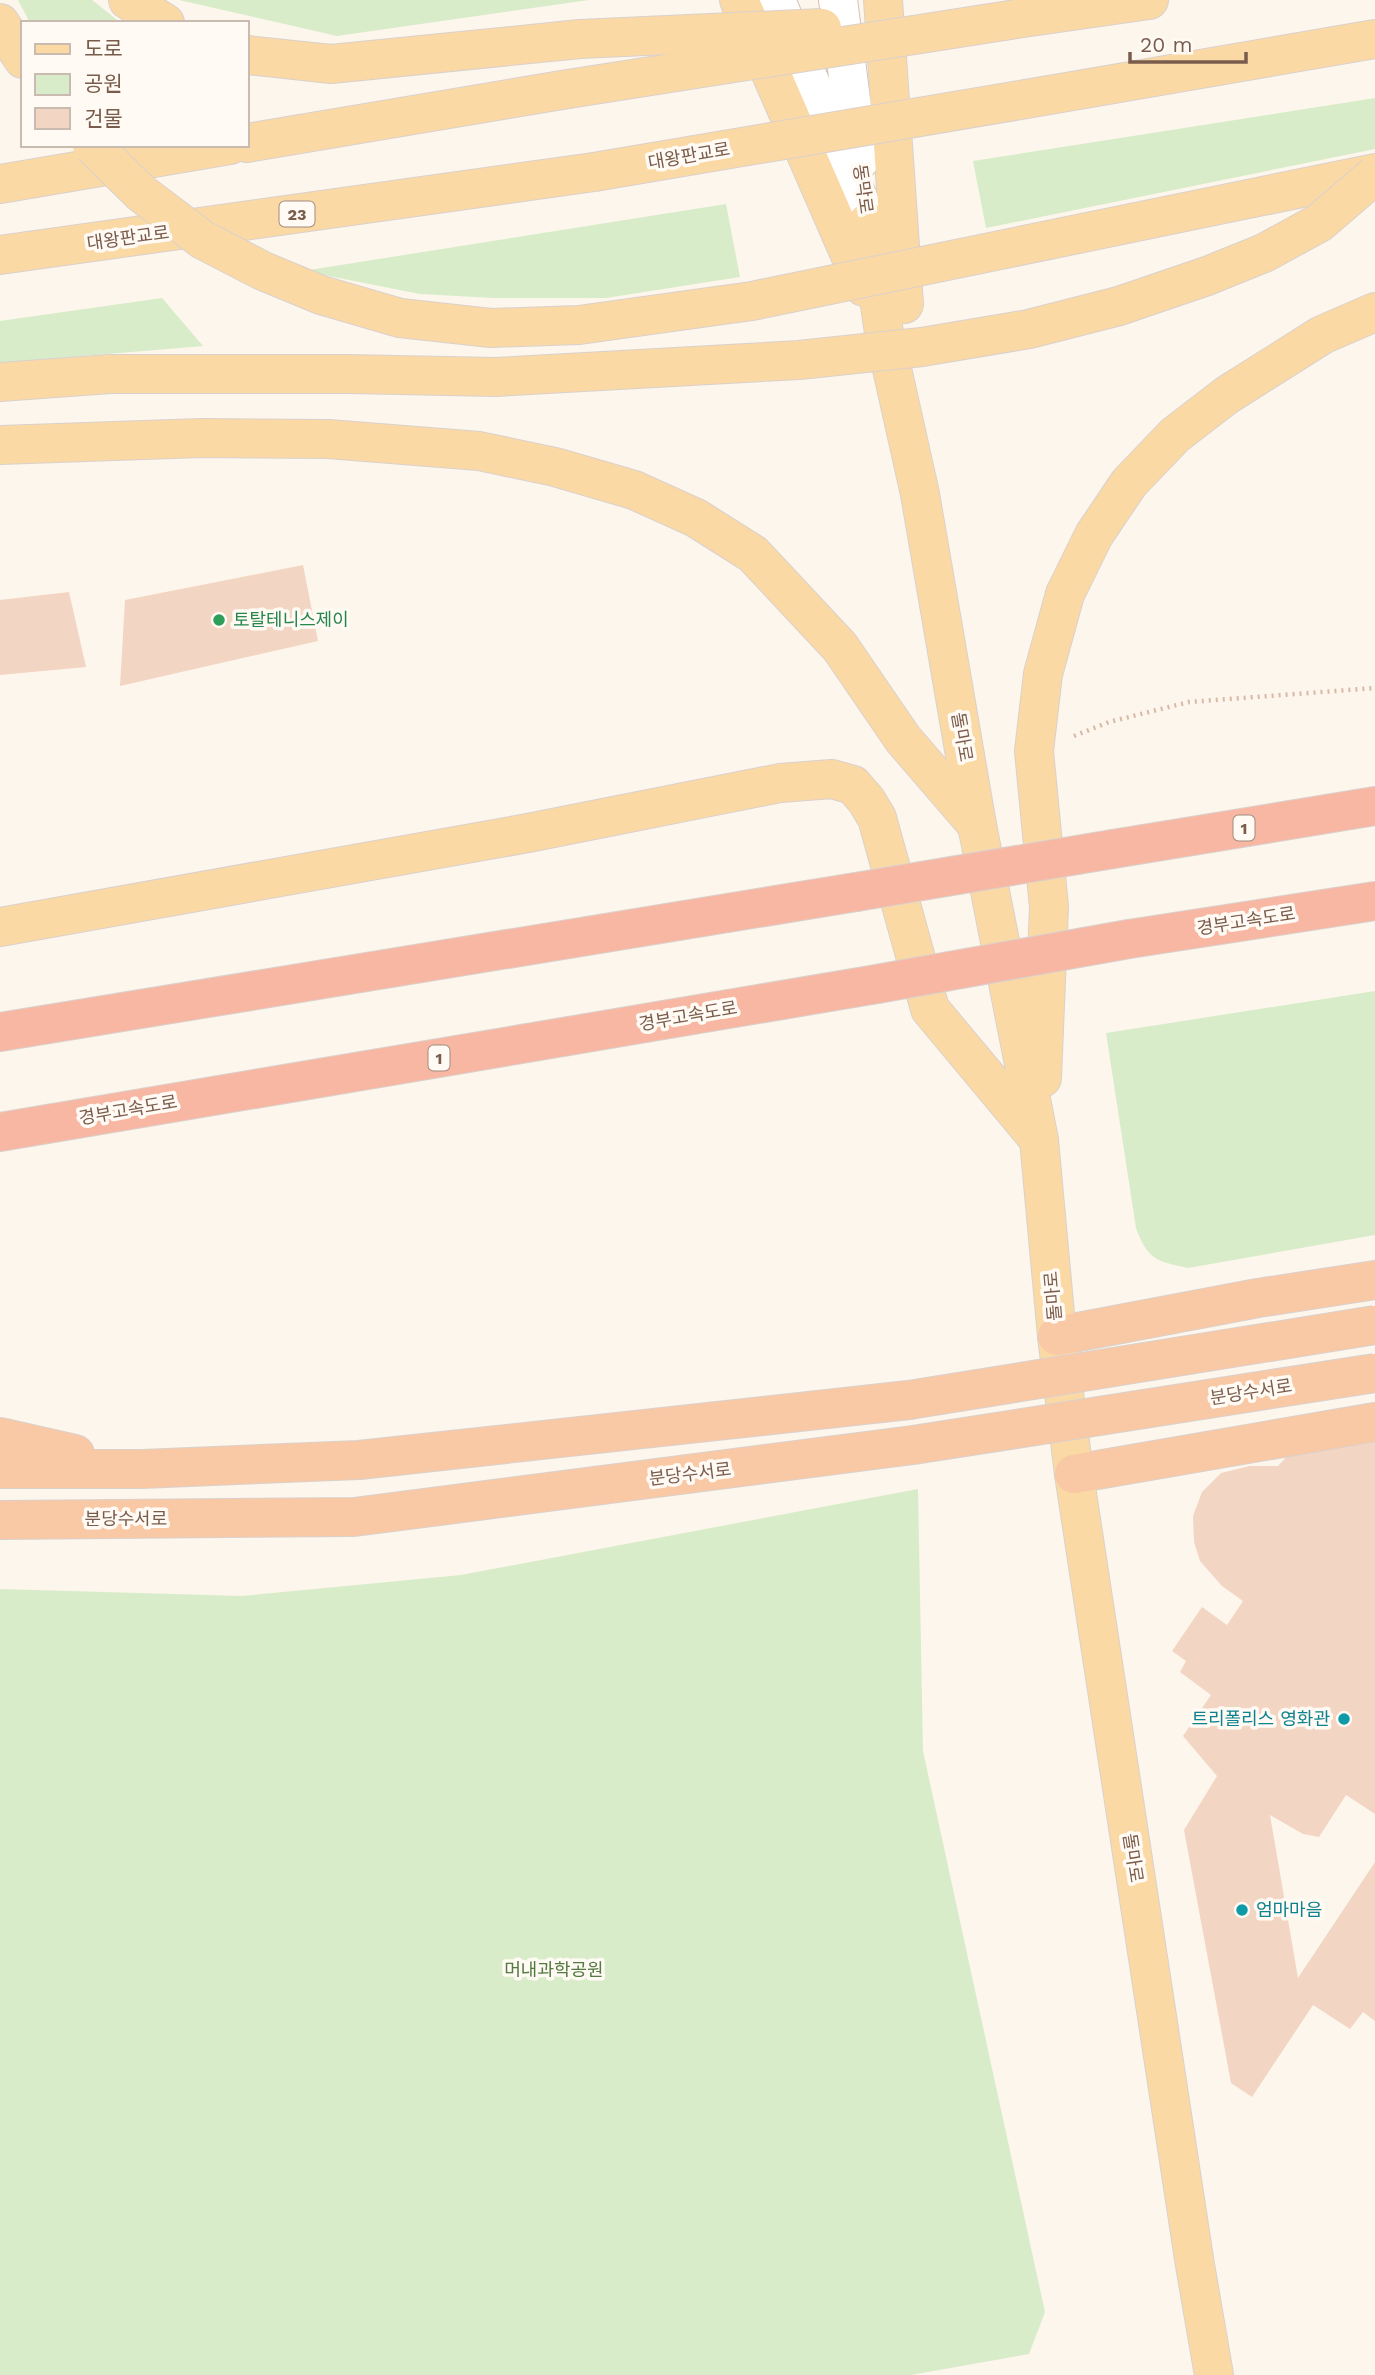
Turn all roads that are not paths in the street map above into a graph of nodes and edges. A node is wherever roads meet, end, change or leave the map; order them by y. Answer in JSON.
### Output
{"nodes":[{"id":1,"x":128,"y":0,"type":"edge"},
{"id":2,"x":739,"y":0,"type":"edge"},
{"id":3,"x":776,"y":0,"type":"edge"},
{"id":4,"x":838,"y":0,"type":"edge"},
{"id":5,"x":883,"y":0,"type":"edge"},
{"id":6,"x":1149,"y":0,"type":"edge"},
{"id":7,"x":1016,"y":19,"type":"junction"},
{"id":8,"x":162,"y":21,"type":"edge"},
{"id":9,"x":0,"y":23,"type":"edge"},
{"id":10,"x":1375,"y":39,"type":"edge"},
{"id":11,"x":248,"y":55,"type":"edge"},
{"id":12,"x":21,"y":56,"type":"edge"},
{"id":13,"x":248,"y":142,"type":"edge"},
{"id":14,"x":94,"y":147,"type":"edge"},
{"id":15,"x":218,"y":147,"type":"edge"},
{"id":16,"x":1375,"y":174,"type":"edge"},
{"id":17,"x":0,"y":184,"type":"edge"},
{"id":18,"x":867,"y":222,"type":"junction"},
{"id":19,"x":0,"y":255,"type":"edge"},
{"id":20,"x":1375,"y":312,"type":"edge"},
{"id":21,"x":884,"y":332,"type":"junction"},
{"id":22,"x":0,"y":382,"type":"edge"},
{"id":23,"x":0,"y":445,"type":"edge"},
{"id":24,"x":920,"y":494,"type":"junction"},
{"id":25,"x":1375,"y":806,"type":"edge"},
{"id":26,"x":977,"y":825,"type":"junction"},
{"id":27,"x":1375,"y":901,"type":"edge"},
{"id":28,"x":0,"y":927,"type":"edge"},
{"id":29,"x":0,"y":1032,"type":"edge"},
{"id":30,"x":0,"y":1132,"type":"edge"},
{"id":31,"x":1039,"y":1140,"type":"junction"},
{"id":32,"x":1375,"y":1280,"type":"edge"},
{"id":33,"x":1375,"y":1325,"type":"edge"},
{"id":34,"x":1057,"y":1336,"type":"junction"},
{"id":35,"x":1375,"y":1373,"type":"edge"},
{"id":36,"x":1375,"y":1422,"type":"edge"},
{"id":37,"x":0,"y":1437,"type":"edge"},
{"id":38,"x":0,"y":1469,"type":"edge"},
{"id":39,"x":142,"y":1469,"type":"junction"},
{"id":40,"x":1074,"y":1474,"type":"junction"},
{"id":41,"x":0,"y":1520,"type":"edge"},
{"id":42,"x":1214,"y":2375,"type":"edge"}],
"edges":[{"from":1,"to":8,"type":"main road"},
{"from":2,"to":21,"type":"main road"},
{"from":3,"to":18,"type":"main road","name":"동막로"},
{"from":4,"to":18,"type":"main road","name":"동막로"},
{"from":5,"to":24,"type":"main road"},
{"from":6,"to":7,"type":"main road"},
{"from":7,"to":11,"type":"main road","bridge":true},
{"from":7,"to":13,"type":"main road","bridge":true},
{"from":9,"to":12,"type":"main road"},
{"from":10,"to":19,"type":"main road","name":"대왕판교로","number":"23","bridge":true},
{"from":14,"to":16,"type":"main road","bridge":true},
{"from":15,"to":17,"type":"main road"},
{"from":16,"to":22,"type":"main road","bridge":true},
{"from":18,"to":21,"type":"main road","name":"돌마로"},
{"from":20,"to":31,"type":"main road"},
{"from":21,"to":24,"type":"main road","name":"돌마로"},
{"from":23,"to":26,"type":"main road"},
{"from":24,"to":26,"type":"main road","name":"돌마로"},
{"from":25,"to":29,"type":"highway","number":"1","bridge":true},
{"from":26,"to":31,"type":"main road","name":"돌마로"},
{"from":27,"to":30,"type":"highway","name":"경부고속도로","number":"1","bridge":true},
{"from":28,"to":31,"type":"main road"},
{"from":31,"to":34,"type":"main road","name":"돌마로"},
{"from":32,"to":34,"type":"highway"},
{"from":33,"to":39,"type":"highway","bridge":true},
{"from":34,"to":40,"type":"main road","name":"돌마로"},
{"from":35,"to":41,"type":"highway","name":"분당수서로","bridge":true},
{"from":36,"to":40,"type":"highway"},
{"from":37,"to":39,"type":"highway"},
{"from":38,"to":39,"type":"highway"},
{"from":40,"to":42,"type":"main road","name":"돌마로"}]}
